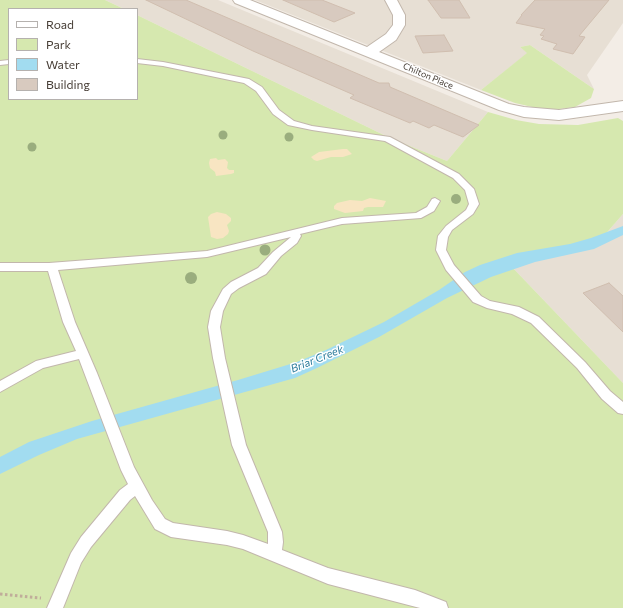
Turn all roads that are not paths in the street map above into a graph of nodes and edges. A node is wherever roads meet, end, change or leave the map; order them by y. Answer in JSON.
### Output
{"nodes":[{"id":1,"x":240,"y":0,"type":"edge"},
{"id":2,"x":391,"y":0,"type":"edge"},
{"id":3,"x":369,"y":52,"type":"junction"},
{"id":4,"x":138,"y":61,"type":"edge"},
{"id":5,"x":623,"y":106,"type":"edge"},
{"id":6,"x":435,"y":201,"type":"dead end"},
{"id":7,"x":294,"y":232,"type":"junction"},
{"id":8,"x":0,"y":267,"type":"edge"},
{"id":9,"x":52,"y":267,"type":"junction"},
{"id":10,"x":82,"y":354,"type":"junction"},
{"id":11,"x":0,"y":387,"type":"edge"},
{"id":12,"x":623,"y":410,"type":"edge"},
{"id":13,"x":136,"y":486,"type":"junction"},
{"id":14,"x":274,"y":554,"type":"junction"},
{"id":15,"x":56,"y":604,"type":"edge"},
{"id":16,"x":440,"y":608,"type":"edge"}],
"edges":[{"from":1,"to":3,"type":"street","name":"Chilton Place"},
{"from":2,"to":3,"type":"street"},
{"from":3,"to":5,"type":"street","name":"Chilton Place"},
{"from":4,"to":12,"type":"lane"},
{"from":6,"to":7,"type":"lane"},
{"from":7,"to":9,"type":"lane"},
{"from":7,"to":14,"type":"lane"},
{"from":8,"to":9,"type":"lane"},
{"from":9,"to":10,"type":"lane"},
{"from":10,"to":11,"type":"lane"},
{"from":10,"to":13,"type":"lane"},
{"from":13,"to":14,"type":"lane"},
{"from":13,"to":15,"type":"lane"},
{"from":14,"to":16,"type":"lane"}]}
